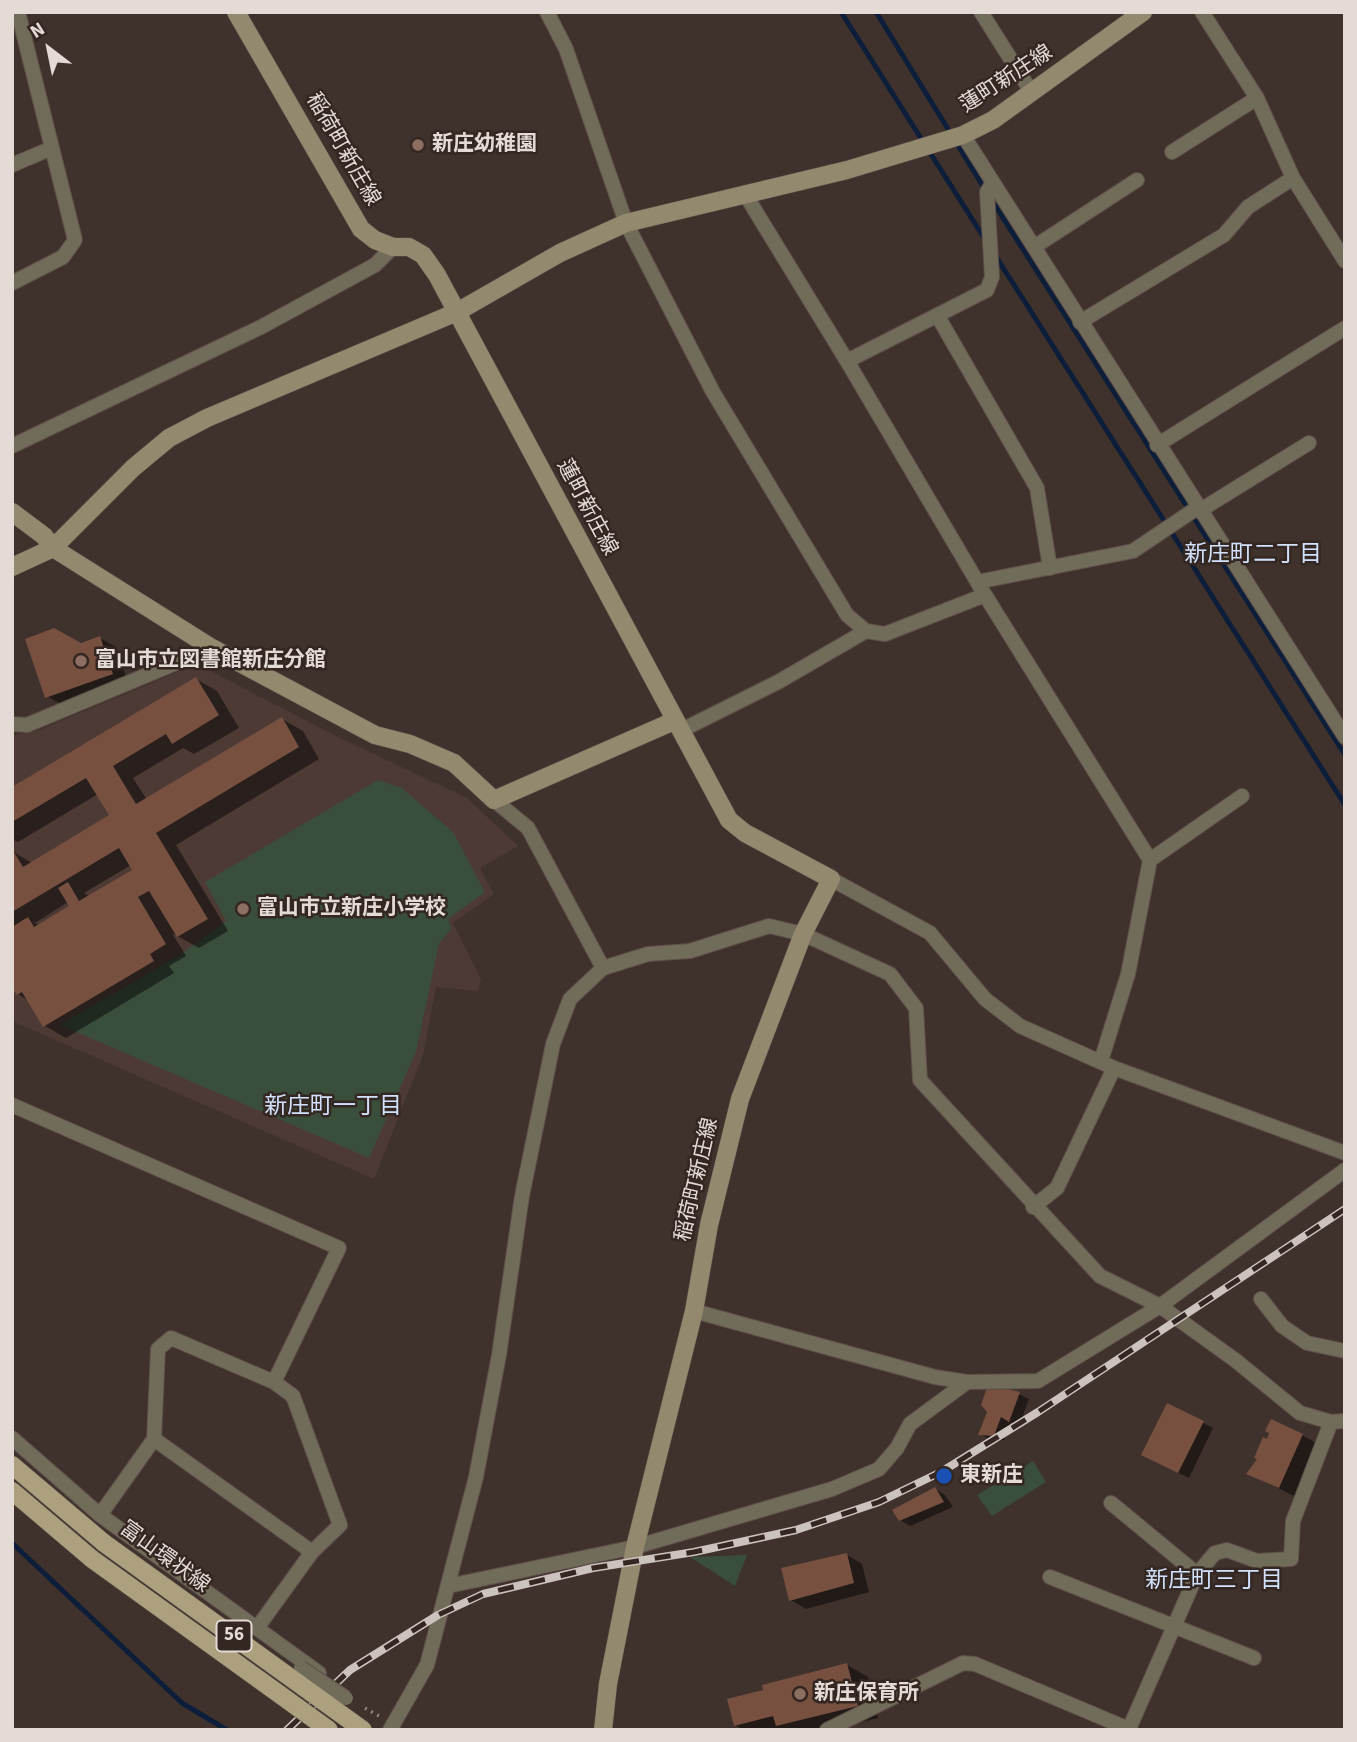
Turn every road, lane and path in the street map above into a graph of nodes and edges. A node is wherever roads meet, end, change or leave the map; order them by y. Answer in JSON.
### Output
{"nodes":[{"id":1,"x":18,"y":12,"type":"edge"},
{"id":2,"x":236,"y":12,"type":"edge"},
{"id":3,"x":547,"y":12,"type":"edge"},
{"id":4,"x":981,"y":12,"type":"edge"},
{"id":5,"x":1143,"y":12,"type":"edge"},
{"id":6,"x":1202,"y":12,"type":"edge"},
{"id":7,"x":19,"y":43,"type":"edge"},
{"id":8,"x":1032,"y":93,"type":"junction"},
{"id":9,"x":1257,"y":99,"type":"junction"},
{"id":10,"x":960,"y":136,"type":"junction"},
{"id":11,"x":52,"y":148,"type":"junction"},
{"id":12,"x":1172,"y":152,"type":"dead end"},
{"id":13,"x":12,"y":165,"type":"edge"},
{"id":14,"x":1293,"y":178,"type":"junction"},
{"id":15,"x":1137,"y":180,"type":"dead end"},
{"id":16,"x":993,"y":182,"type":"junction"},
{"id":17,"x":744,"y":194,"type":"junction"},
{"id":18,"x":626,"y":223,"type":"junction"},
{"id":19,"x":393,"y":247,"type":"junction"},
{"id":20,"x":1034,"y":247,"type":"junction"},
{"id":21,"x":1345,"y":261,"type":"edge"},
{"id":22,"x":12,"y":283,"type":"edge"},
{"id":23,"x":457,"y":312,"type":"junction"},
{"id":24,"x":937,"y":315,"type":"junction"},
{"id":25,"x":1080,"y":322,"type":"junction"},
{"id":26,"x":1345,"y":328,"type":"edge"},
{"id":27,"x":848,"y":361,"type":"junction"},
{"id":28,"x":1309,"y":443,"type":"dead end"},
{"id":29,"x":1157,"y":445,"type":"junction"},
{"id":30,"x":12,"y":446,"type":"edge"},
{"id":31,"x":1196,"y":510,"type":"junction"},
{"id":32,"x":12,"y":512,"type":"edge"},
{"id":33,"x":53,"y":548,"type":"junction"},
{"id":34,"x":12,"y":567,"type":"edge"},
{"id":35,"x":1050,"y":568,"type":"junction"},
{"id":36,"x":977,"y":582,"type":"junction"},
{"id":37,"x":985,"y":595,"type":"junction"},
{"id":38,"x":866,"y":631,"type":"junction"},
{"id":39,"x":212,"y":648,"type":"junction"},
{"id":40,"x":12,"y":724,"type":"edge"},
{"id":41,"x":677,"y":726,"type":"junction"},
{"id":42,"x":1343,"y":729,"type":"edge"},
{"id":43,"x":1242,"y":796,"type":"dead end"},
{"id":44,"x":494,"y":800,"type":"junction"},
{"id":45,"x":1150,"y":860,"type":"junction"},
{"id":46,"x":831,"y":879,"type":"junction"},
{"id":47,"x":803,"y":934,"type":"junction"},
{"id":48,"x":603,"y":968,"type":"junction"},
{"id":49,"x":1107,"y":1065,"type":"junction"},
{"id":50,"x":12,"y":1105,"type":"edge"},
{"id":51,"x":1345,"y":1153,"type":"edge"},
{"id":52,"x":1345,"y":1170,"type":"edge"},
{"id":53,"x":1033,"y":1207,"type":"junction"},
{"id":54,"x":1262,"y":1299,"type":"dead end"},
{"id":55,"x":1160,"y":1306,"type":"junction"},
{"id":56,"x":694,"y":1311,"type":"junction"},
{"id":57,"x":1345,"y":1351,"type":"edge"},
{"id":58,"x":274,"y":1382,"type":"junction"},
{"id":59,"x":967,"y":1382,"type":"junction"},
{"id":60,"x":1338,"y":1421,"type":"edge"},
{"id":61,"x":12,"y":1438,"type":"edge"},
{"id":62,"x":154,"y":1438,"type":"junction"},
{"id":63,"x":12,"y":1465,"type":"edge"},
{"id":64,"x":12,"y":1491,"type":"edge"},
{"id":65,"x":1111,"y":1503,"type":"dead end"},
{"id":66,"x":100,"y":1515,"type":"junction"},
{"id":67,"x":635,"y":1547,"type":"junction"},
{"id":68,"x":312,"y":1552,"type":"junction"},
{"id":69,"x":1197,"y":1574,"type":"junction"},
{"id":70,"x":1050,"y":1577,"type":"dead end"},
{"id":71,"x":448,"y":1586,"type":"junction"},
{"id":72,"x":1173,"y":1626,"type":"junction"},
{"id":73,"x":257,"y":1628,"type":"junction"},
{"id":74,"x":1254,"y":1658,"type":"dead end"},
{"id":75,"x":301,"y":1668,"type":"dead end"},
{"id":76,"x":323,"y":1676,"type":"dead end"},
{"id":77,"x":346,"y":1698,"type":"joint"},
{"id":78,"x":393,"y":1728,"type":"edge"},
{"id":79,"x":1130,"y":1729,"type":"edge"},
{"id":80,"x":329,"y":1730,"type":"edge"},
{"id":81,"x":363,"y":1730,"type":"edge"},
{"id":82,"x":603,"y":1730,"type":"edge"},
{"id":83,"x":827,"y":1730,"type":"edge"}],
"edges":[{"from":1,"to":7,"type":"street"},
{"from":2,"to":19,"type":"main road","name":"稲荷町新庄線"},
{"from":3,"to":18,"type":"street"},
{"from":4,"to":8,"type":"street"},
{"from":5,"to":8,"type":"main road","name":"蓮町新庄線"},
{"from":6,"to":9,"type":"street"},
{"from":7,"to":11,"type":"street"},
{"from":8,"to":10,"type":"main road","name":"蓮町新庄線"},
{"from":9,"to":12,"type":"street"},
{"from":9,"to":14,"type":"street"},
{"from":10,"to":16,"type":"street"},
{"from":10,"to":17,"type":"main road","name":"蓮町新庄線"},
{"from":11,"to":13,"type":"street"},
{"from":11,"to":22,"type":"street"},
{"from":14,"to":21,"type":"street"},
{"from":14,"to":25,"type":"street"},
{"from":15,"to":20,"type":"street"},
{"from":16,"to":20,"type":"street"},
{"from":16,"to":24,"type":"street"},
{"from":17,"to":18,"type":"main road","name":"蓮町新庄線"},
{"from":17,"to":27,"type":"street"},
{"from":18,"to":23,"type":"main road","name":"蓮町新庄線"},
{"from":18,"to":38,"type":"street"},
{"from":19,"to":23,"type":"main road","name":"稲荷町新庄線"},
{"from":19,"to":30,"type":"street"},
{"from":20,"to":25,"type":"street"},
{"from":23,"to":33,"type":"main road"},
{"from":23,"to":41,"type":"main road","name":"蓮町新庄線"},
{"from":24,"to":27,"type":"street"},
{"from":24,"to":35,"type":"street"},
{"from":25,"to":29,"type":"street"},
{"from":26,"to":29,"type":"street"},
{"from":27,"to":36,"type":"street"},
{"from":28,"to":31,"type":"street"},
{"from":29,"to":31,"type":"street"},
{"from":31,"to":35,"type":"street"},
{"from":31,"to":42,"type":"street"},
{"from":32,"to":33,"type":"main road"},
{"from":33,"to":34,"type":"main road"},
{"from":33,"to":39,"type":"main road"},
{"from":35,"to":36,"type":"street"},
{"from":36,"to":37,"type":"street"},
{"from":37,"to":38,"type":"street"},
{"from":37,"to":45,"type":"street"},
{"from":38,"to":41,"type":"street"},
{"from":39,"to":40,"type":"street"},
{"from":39,"to":44,"type":"main road"},
{"from":41,"to":44,"type":"main road"},
{"from":41,"to":46,"type":"main road"},
{"from":43,"to":45,"type":"street"},
{"from":44,"to":48,"type":"street"},
{"from":45,"to":49,"type":"street"},
{"from":46,"to":47,"type":"main road","name":"稲荷町新庄線"},
{"from":46,"to":49,"type":"street"},
{"from":47,"to":48,"type":"street"},
{"from":47,"to":53,"type":"street"},
{"from":47,"to":56,"type":"main road","name":"稲荷町新庄線"},
{"from":48,"to":71,"type":"street"},
{"from":49,"to":51,"type":"street"},
{"from":49,"to":53,"type":"street"},
{"from":50,"to":58,"type":"street"},
{"from":52,"to":55,"type":"street"},
{"from":53,"to":55,"type":"street"},
{"from":54,"to":57,"type":"street"},
{"from":55,"to":59,"type":"street"},
{"from":55,"to":60,"type":"street"},
{"from":56,"to":59,"type":"street"},
{"from":56,"to":67,"type":"main road","name":"稲荷町新庄線"},
{"from":58,"to":62,"type":"street"},
{"from":58,"to":68,"type":"street"},
{"from":59,"to":67,"type":"street"},
{"from":60,"to":69,"type":"street"},
{"from":61,"to":66,"type":"street"},
{"from":62,"to":66,"type":"street"},
{"from":62,"to":68,"type":"street"},
{"from":63,"to":81,"type":"main road","name":"富山環状線","number":"56","bridge":true},
{"from":64,"to":80,"type":"main road","name":"富山環状線","number":"56","bridge":true},
{"from":65,"to":69,"type":"street"},
{"from":66,"to":73,"type":"street"},
{"from":67,"to":71,"type":"street"},
{"from":67,"to":82,"type":"main road","name":"稲荷町新庄線"},
{"from":68,"to":73,"type":"street"},
{"from":69,"to":72,"type":"street"},
{"from":70,"to":72,"type":"street"},
{"from":71,"to":78,"type":"street"},
{"from":72,"to":74,"type":"street"},
{"from":72,"to":79,"type":"street"},
{"from":73,"to":76,"type":"street"},
{"from":75,"to":77,"type":"street","bridge":true},
{"from":77,"to":78,"type":"path"},
{"from":79,"to":83,"type":"street"}]}
